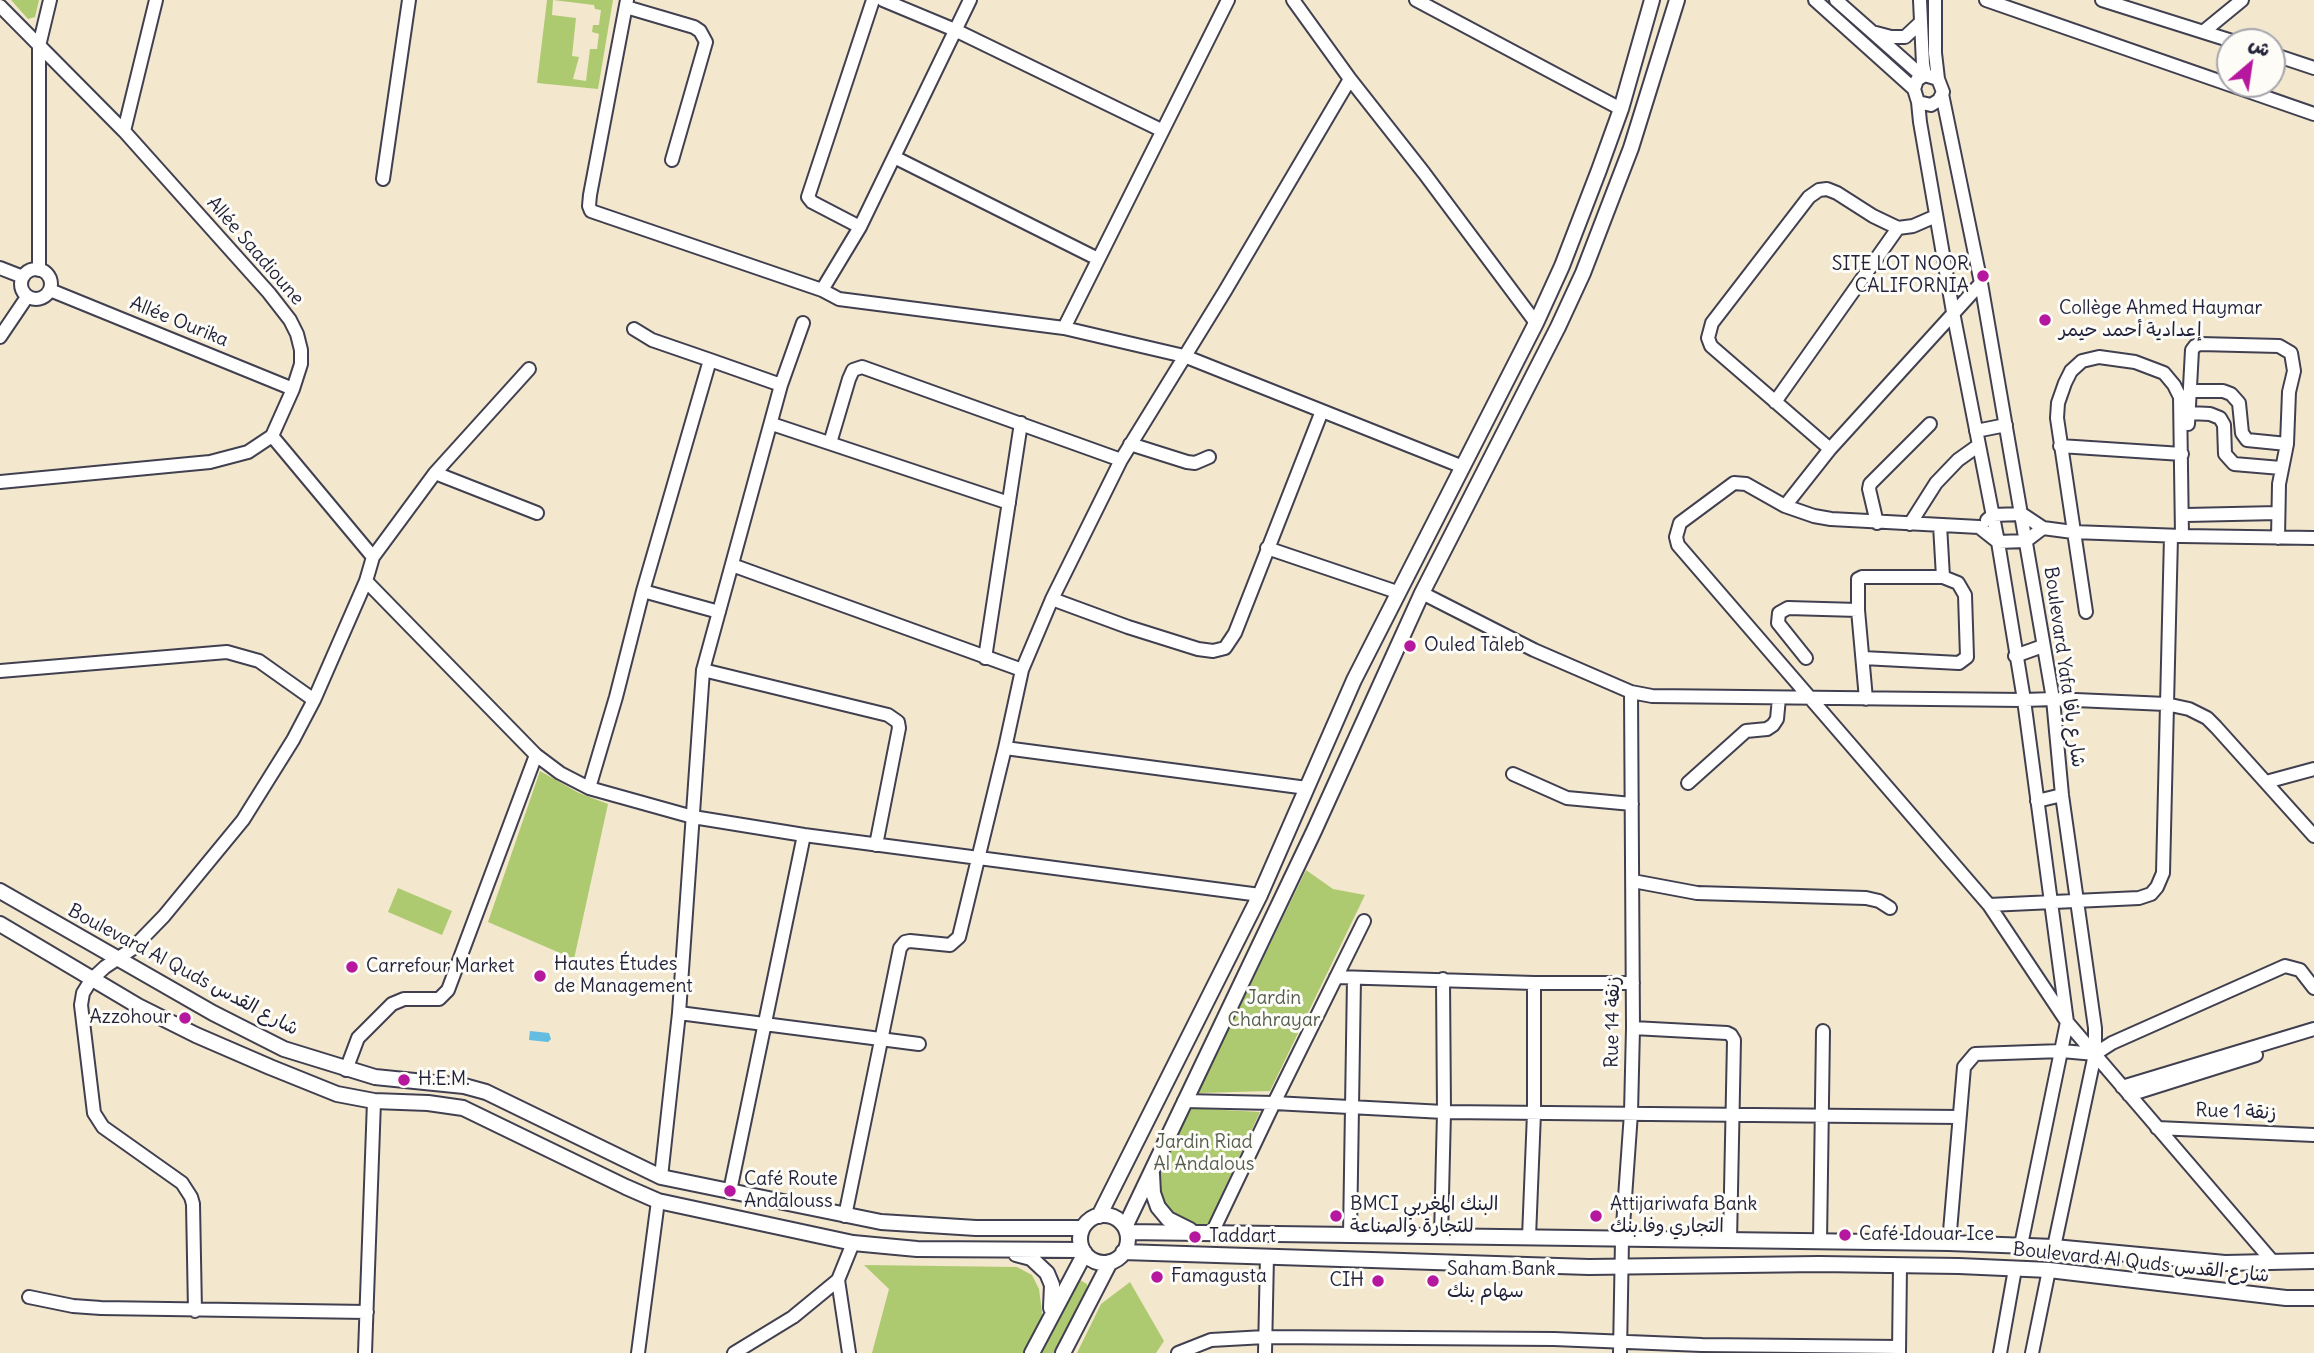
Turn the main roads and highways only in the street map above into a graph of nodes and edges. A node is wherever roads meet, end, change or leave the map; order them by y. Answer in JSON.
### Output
{"nodes":[{"id":1,"x":1652,"y":0,"type":"edge"},
{"id":2,"x":1677,"y":0,"type":"edge"},
{"id":3,"x":0,"y":891,"type":"edge"},
{"id":4,"x":0,"y":923,"type":"edge"},
{"id":5,"x":1152,"y":1172,"type":"junction"},
{"id":6,"x":1099,"y":1216,"type":"junction"},
{"id":7,"x":1083,"y":1228,"type":"junction"},
{"id":8,"x":1126,"y":1230,"type":"junction"},
{"id":9,"x":1194,"y":1232,"type":"junction"},
{"id":10,"x":998,"y":1248,"type":"junction"},
{"id":11,"x":1084,"y":1252,"type":"junction"},
{"id":12,"x":1123,"y":1252,"type":"junction"},
{"id":13,"x":2314,"y":1261,"type":"edge"},
{"id":14,"x":1110,"y":1262,"type":"junction"},
{"id":15,"x":2314,"y":1298,"type":"edge"},
{"id":16,"x":1049,"y":1319,"type":"junction"},
{"id":17,"x":1032,"y":1353,"type":"edge"},
{"id":18,"x":1063,"y":1353,"type":"edge"}],
"edges":[{"from":1,"to":6,"type":"main road"},
{"from":2,"to":5,"type":"main road"},
{"from":3,"to":7,"type":"main road","name":"Boulevard Al Quds شارع القدس"},
{"from":4,"to":10,"type":"main road"},
{"from":5,"to":8,"type":"main road"},
{"from":5,"to":9,"type":"main road"},
{"from":6,"to":7,"type":"main road"},
{"from":6,"to":8,"type":"main road"},
{"from":7,"to":11,"type":"main road"},
{"from":8,"to":9,"type":"main road","name":"Boulevard Al Quds شارع القدس"},
{"from":8,"to":12,"type":"main road"},
{"from":9,"to":13,"type":"main road","name":"Boulevard Al Quds شارع القدس"},
{"from":10,"to":11,"type":"main road"},
{"from":10,"to":16,"type":"main road"},
{"from":11,"to":14,"type":"main road"},
{"from":11,"to":16,"type":"main road"},
{"from":12,"to":14,"type":"main road"},
{"from":12,"to":15,"type":"main road","name":"Boulevard Al Quds شارع القدس"},
{"from":14,"to":18,"type":"main road"},
{"from":16,"to":17,"type":"main road"}]}
